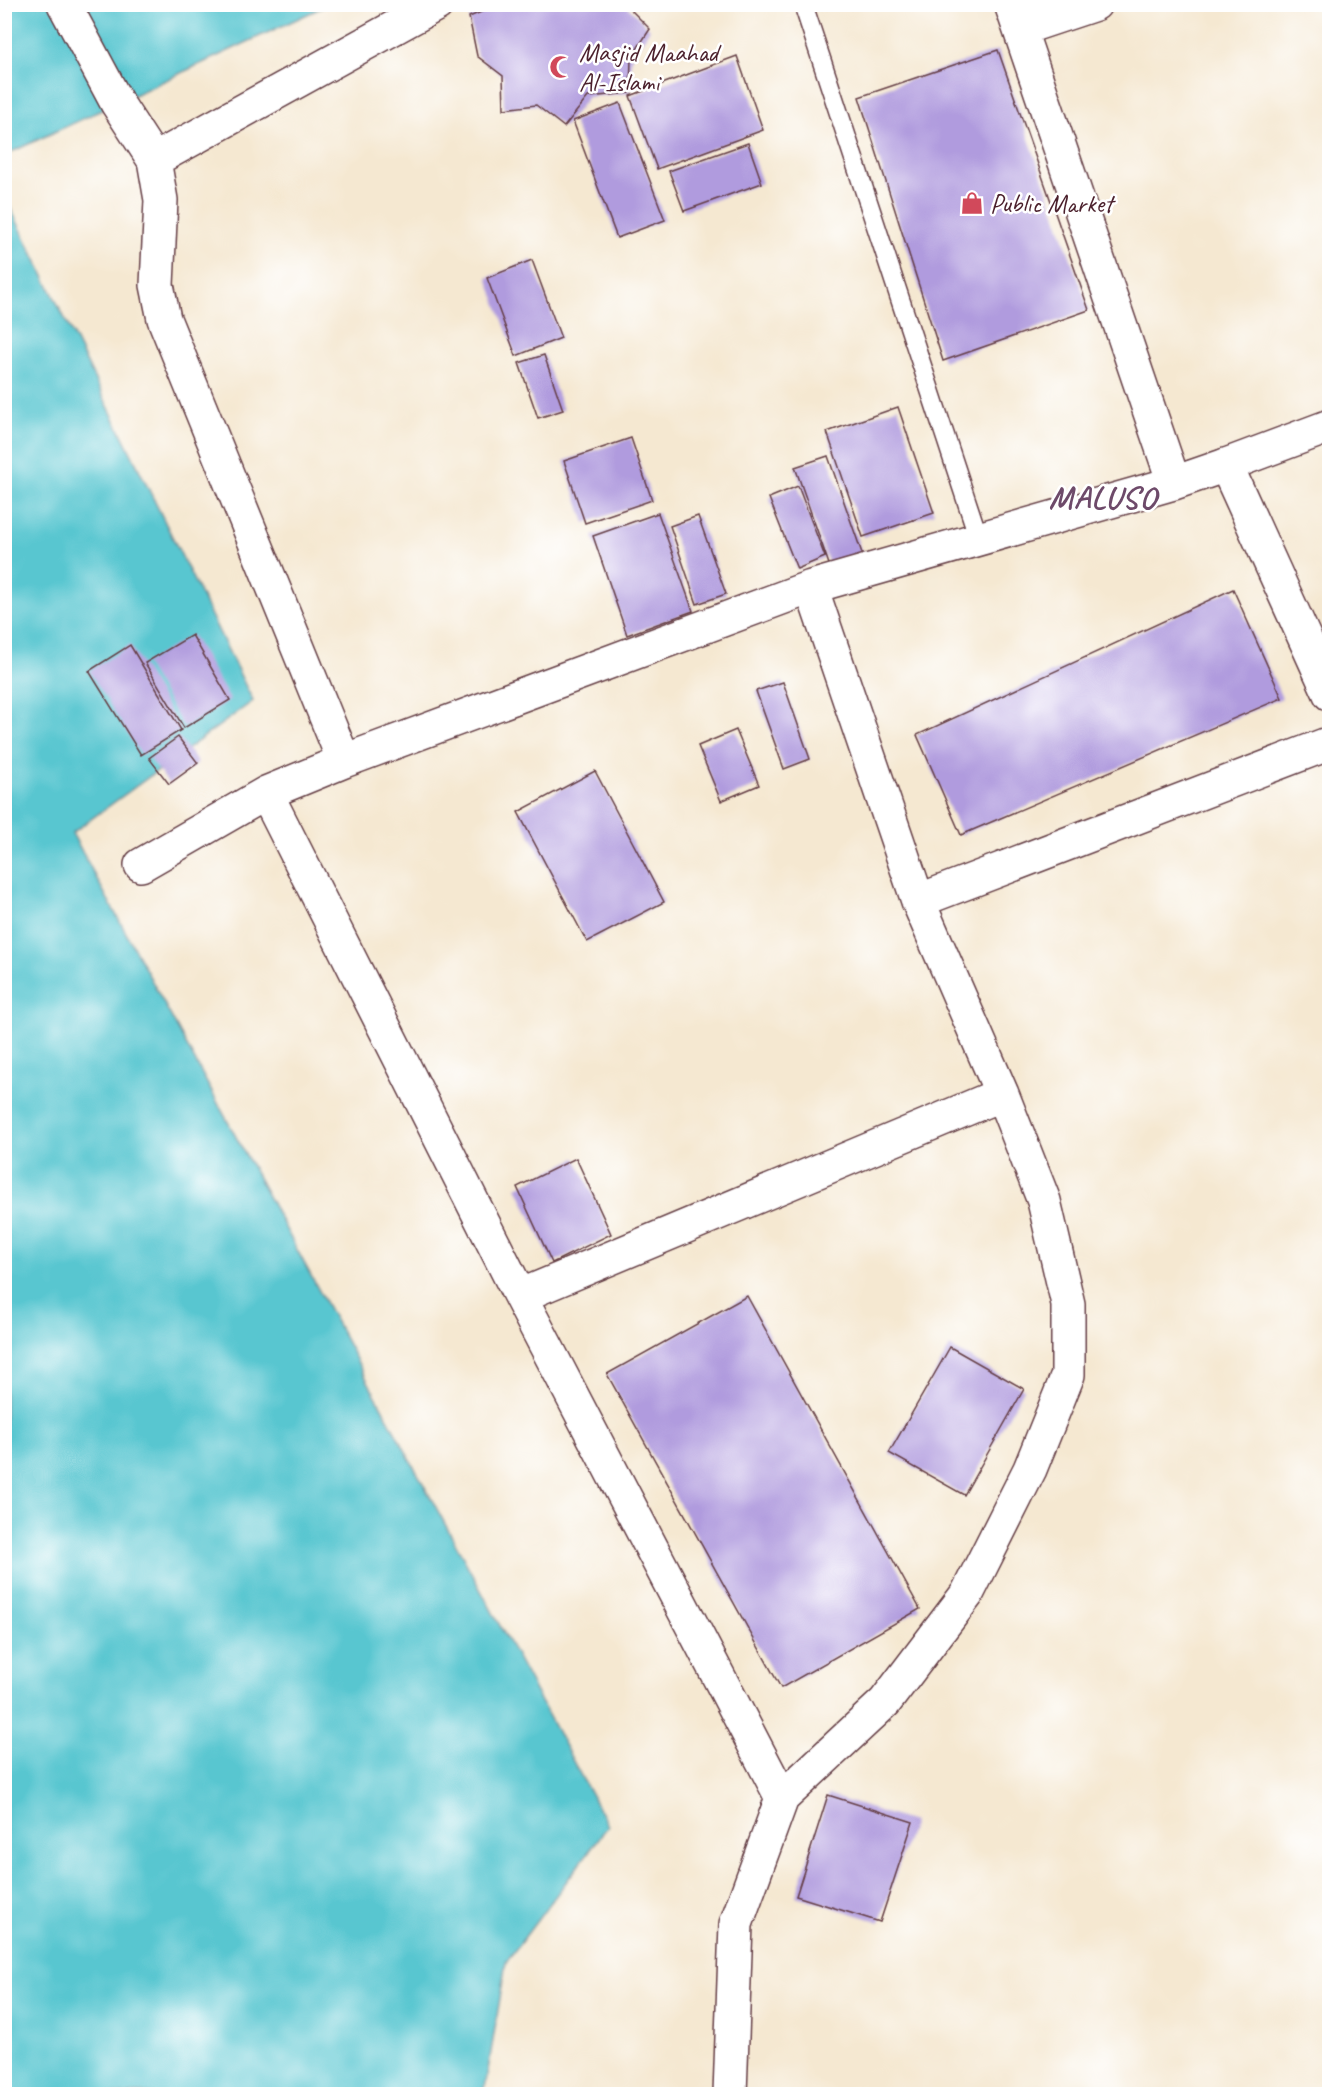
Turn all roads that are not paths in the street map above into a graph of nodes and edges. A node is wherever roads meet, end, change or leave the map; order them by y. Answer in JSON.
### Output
{"nodes":[{"id":1,"x":64,"y":4,"type":"edge"},
{"id":2,"x":437,"y":4,"type":"edge"},
{"id":3,"x":803,"y":4,"type":"edge"},
{"id":4,"x":1095,"y":4,"type":"edge"},
{"id":5,"x":1016,"y":17,"type":"edge"},
{"id":6,"x":154,"y":160,"type":"junction"},
{"id":7,"x":1329,"y":426,"type":"edge"},
{"id":8,"x":1226,"y":465,"type":"junction"},
{"id":9,"x":1174,"y":483,"type":"junction"},
{"id":10,"x":979,"y":539,"type":"junction"},
{"id":11,"x":811,"y":587,"type":"junction"},
{"id":12,"x":1329,"y":694,"type":"edge"},
{"id":13,"x":1329,"y":743,"type":"edge"},
{"id":14,"x":344,"y":761,"type":"junction"},
{"id":15,"x":266,"y":793,"type":"junction"},
{"id":16,"x":141,"y":865,"type":"dead end"},
{"id":17,"x":918,"y":901,"type":"junction"},
{"id":18,"x":1002,"y":1094,"type":"junction"},
{"id":19,"x":520,"y":1296,"type":"junction"},
{"id":20,"x":782,"y":1798,"type":"junction"},
{"id":21,"x":730,"y":2094,"type":"edge"}],
"edges":[{"from":1,"to":6,"type":"street"},
{"from":2,"to":6,"type":"street"},
{"from":3,"to":10,"type":"lane"},
{"from":4,"to":5,"type":"street"},
{"from":5,"to":9,"type":"street"},
{"from":6,"to":14,"type":"street"},
{"from":7,"to":8,"type":"street"},
{"from":8,"to":9,"type":"street"},
{"from":8,"to":12,"type":"street"},
{"from":9,"to":10,"type":"street"},
{"from":10,"to":11,"type":"street"},
{"from":11,"to":14,"type":"street"},
{"from":11,"to":17,"type":"street"},
{"from":13,"to":17,"type":"street"},
{"from":14,"to":15,"type":"street"},
{"from":15,"to":16,"type":"street"},
{"from":15,"to":19,"type":"street"},
{"from":17,"to":18,"type":"street"},
{"from":18,"to":19,"type":"street"},
{"from":18,"to":20,"type":"street"},
{"from":19,"to":20,"type":"street"},
{"from":20,"to":21,"type":"street"}]}
